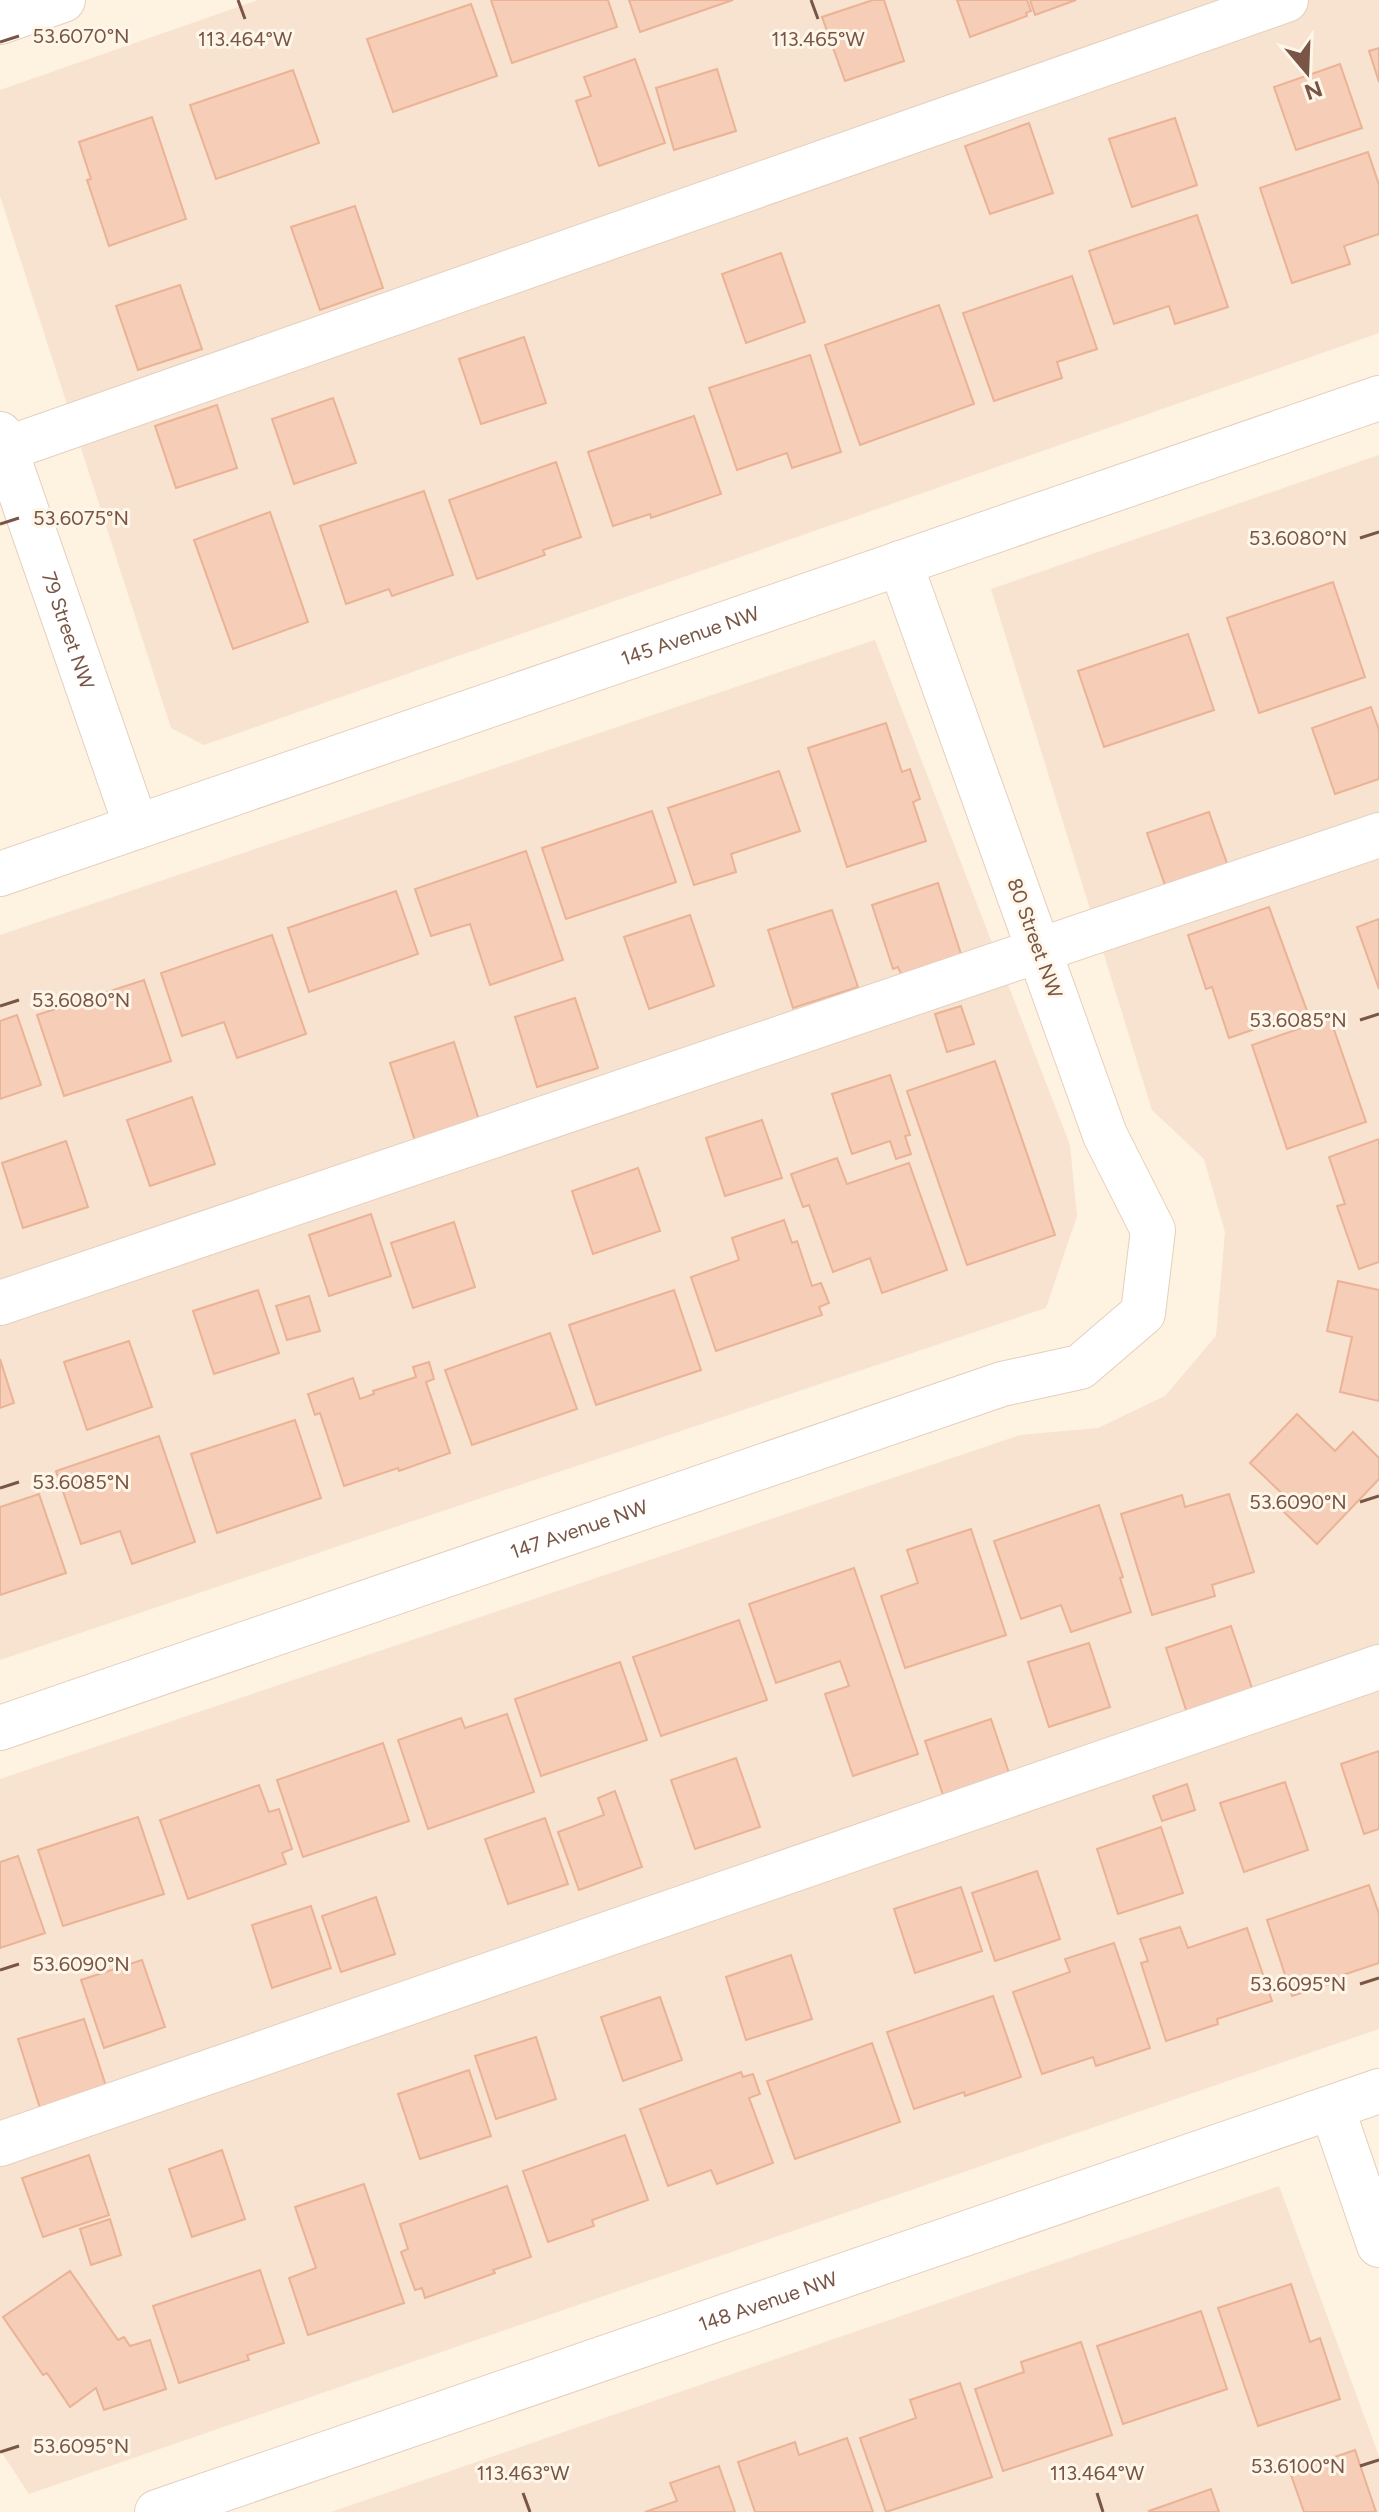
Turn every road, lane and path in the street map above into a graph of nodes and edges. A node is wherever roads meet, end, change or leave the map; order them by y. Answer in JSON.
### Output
{"nodes":[{"id":1,"x":63,"y":0,"type":"edge"},
{"id":2,"x":1286,"y":0,"type":"edge"},
{"id":3,"x":0,"y":22,"type":"edge"},
{"id":4,"x":1379,"y":398,"type":"edge"},
{"id":5,"x":2,"y":445,"type":"edge"},
{"id":6,"x":900,"y":563,"type":"junction"},
{"id":7,"x":136,"y":826,"type":"junction"},
{"id":8,"x":1379,"y":835,"type":"edge"},
{"id":9,"x":0,"y":874,"type":"edge"},
{"id":10,"x":1039,"y":950,"type":"junction"},
{"id":11,"x":0,"y":1303,"type":"edge"},
{"id":12,"x":1143,"y":1313,"type":"joint"},
{"id":13,"x":1379,"y":1667,"type":"edge"},
{"id":14,"x":0,"y":1728,"type":"edge"},
{"id":15,"x":1379,"y":2091,"type":"edge"},
{"id":16,"x":1332,"y":2108,"type":"junction"},
{"id":17,"x":0,"y":2144,"type":"edge"},
{"id":18,"x":1379,"y":2245,"type":"edge"},
{"id":19,"x":157,"y":2512,"type":"edge"}],
"edges":[{"from":1,"to":3,"type":"street"},
{"from":2,"to":5,"type":"street"},
{"from":4,"to":6,"type":"street","name":"145 Avenue NW"},
{"from":5,"to":7,"type":"street","name":"79 Street NW"},
{"from":6,"to":7,"type":"street","name":"145 Avenue NW"},
{"from":6,"to":10,"type":"street","name":"80 Street NW"},
{"from":7,"to":9,"type":"street","name":"145 Avenue NW"},
{"from":8,"to":10,"type":"street"},
{"from":10,"to":11,"type":"street"},
{"from":10,"to":12,"type":"street","name":"80 Street NW"},
{"from":12,"to":14,"type":"street","name":"147 Avenue NW"},
{"from":13,"to":17,"type":"street"},
{"from":15,"to":16,"type":"street","name":"148 Avenue NW"},
{"from":16,"to":18,"type":"street"},
{"from":16,"to":19,"type":"street","name":"148 Avenue NW"}]}
